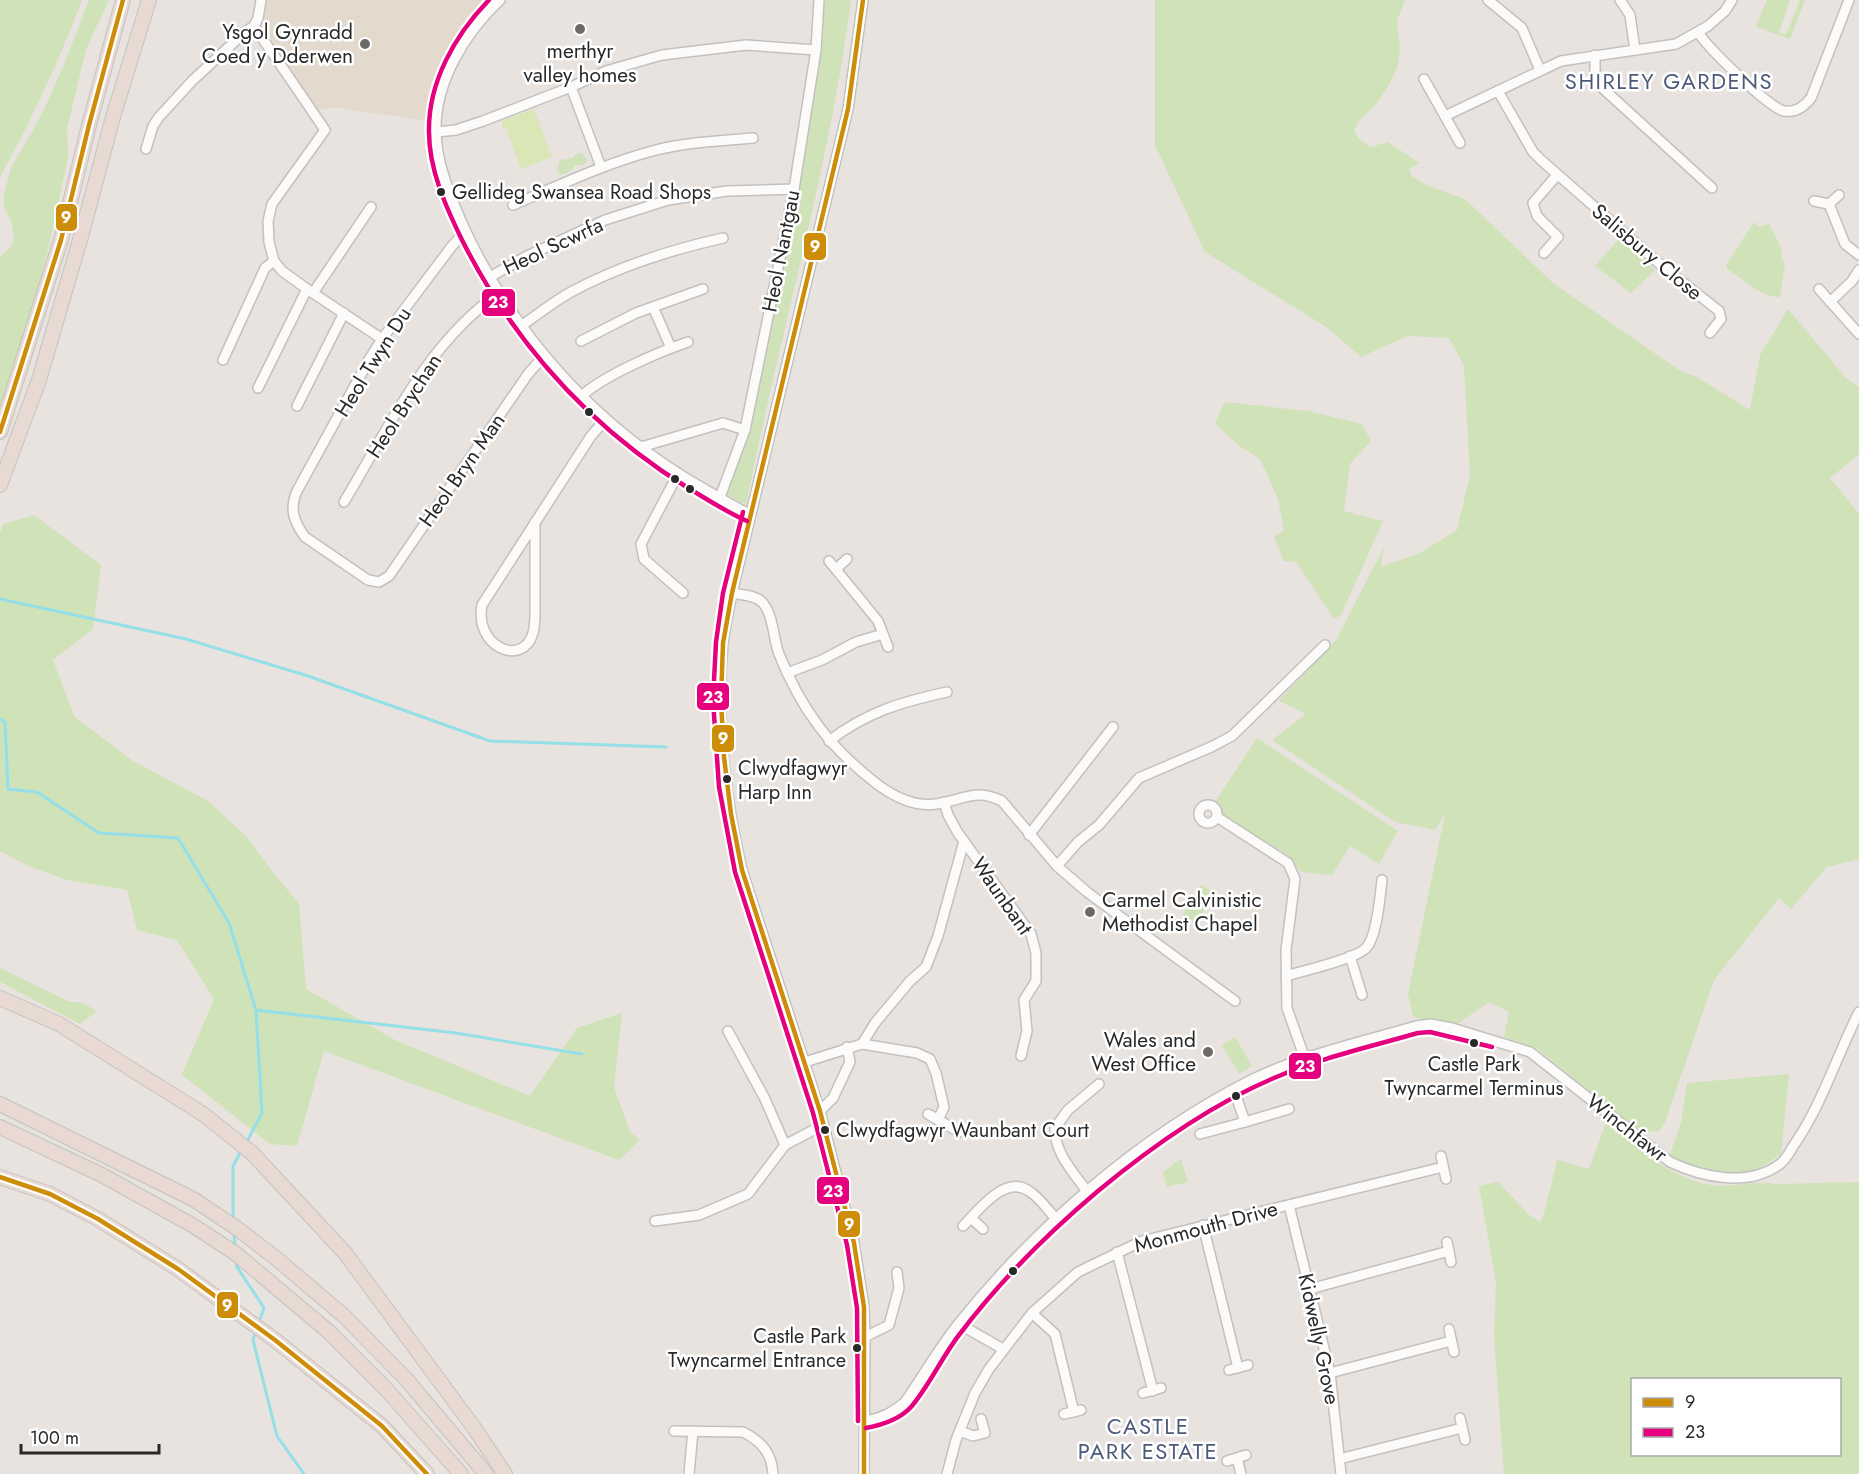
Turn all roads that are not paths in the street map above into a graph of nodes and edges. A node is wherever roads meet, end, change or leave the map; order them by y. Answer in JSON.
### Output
{"nodes":[{"id":1,"x":123,"y":0,"type":"edge"},
{"id":2,"x":149,"y":0,"type":"edge"},
{"id":3,"x":261,"y":0,"type":"edge"},
{"id":4,"x":500,"y":0,"type":"edge"},
{"id":5,"x":819,"y":0,"type":"edge"},
{"id":6,"x":863,"y":0,"type":"edge"},
{"id":7,"x":1488,"y":0,"type":"edge"},
{"id":8,"x":1620,"y":0,"type":"edge"},
{"id":9,"x":1732,"y":0,"type":"edge"},
{"id":10,"x":1849,"y":0,"type":"edge"},
{"id":11,"x":254,"y":26,"type":"junction"},
{"id":12,"x":1698,"y":33,"type":"junction"},
{"id":13,"x":816,"y":50,"type":"junction"},
{"id":14,"x":1635,"y":50,"type":"junction"},
{"id":15,"x":1595,"y":55,"type":"junction"},
{"id":16,"x":1540,"y":70,"type":"junction"},
{"id":17,"x":1424,"y":79,"type":"dead end"},
{"id":18,"x":571,"y":87,"type":"junction"},
{"id":19,"x":1498,"y":90,"type":"junction"},
{"id":20,"x":1445,"y":116,"type":"junction"},
{"id":21,"x":140,"y":130,"type":"dead end"},
{"id":22,"x":435,"y":132,"type":"junction"},
{"id":23,"x":150,"y":134,"type":"junction"},
{"id":24,"x":753,"y":138,"type":"dead end"},
{"id":25,"x":1460,"y":143,"type":"dead end"},
{"id":26,"x":146,"y":148,"type":"dead end"},
{"id":27,"x":601,"y":167,"type":"junction"},
{"id":28,"x":1557,"y":175,"type":"junction"},
{"id":29,"x":1712,"y":188,"type":"dead end"},
{"id":30,"x":794,"y":189,"type":"junction"},
{"id":31,"x":1839,"y":195,"type":"dead end"},
{"id":32,"x":1814,"y":201,"type":"dead end"},
{"id":33,"x":1828,"y":204,"type":"junction"},
{"id":34,"x":513,"y":205,"type":"dead end"},
{"id":35,"x":371,"y":207,"type":"dead end"},
{"id":36,"x":467,"y":234,"type":"junction"},
{"id":37,"x":723,"y":238,"type":"dead end"},
{"id":38,"x":1544,"y":253,"type":"dead end"},
{"id":39,"x":1859,"y":255,"type":"edge"},
{"id":40,"x":274,"y":261,"type":"junction"},
{"id":41,"x":1859,"y":270,"type":"edge"},
{"id":42,"x":490,"y":277,"type":"junction"},
{"id":43,"x":703,"y":289,"type":"dead end"},
{"id":44,"x":1819,"y":289,"type":"dead end"},
{"id":45,"x":310,"y":291,"type":"junction"},
{"id":46,"x":499,"y":293,"type":"junction"},
{"id":47,"x":1830,"y":302,"type":"junction"},
{"id":48,"x":653,"y":306,"type":"junction"},
{"id":49,"x":344,"y":313,"type":"junction"},
{"id":50,"x":521,"y":326,"type":"junction"},
{"id":51,"x":1710,"y":333,"type":"dead end"},
{"id":52,"x":1859,"y":334,"type":"edge"},
{"id":53,"x":382,"y":339,"type":"junction"},
{"id":54,"x":581,"y":341,"type":"dead end"},
{"id":55,"x":688,"y":342,"type":"dead end"},
{"id":56,"x":671,"y":348,"type":"junction"},
{"id":57,"x":544,"y":356,"type":"junction"},
{"id":58,"x":223,"y":360,"type":"dead end"},
{"id":59,"x":258,"y":388,"type":"dead end"},
{"id":60,"x":582,"y":396,"type":"junction"},
{"id":61,"x":297,"y":406,"type":"dead end"},
{"id":62,"x":606,"y":419,"type":"junction"},
{"id":63,"x":745,"y":430,"type":"junction"},
{"id":64,"x":0,"y":432,"type":"edge"},
{"id":65,"x":640,"y":447,"type":"junction"},
{"id":66,"x":678,"y":474,"type":"junction"},
{"id":67,"x":0,"y":485,"type":"edge"},
{"id":68,"x":720,"y":497,"type":"junction"},
{"id":69,"x":344,"y":502,"type":"dead end"},
{"id":70,"x":750,"y":514,"type":"junction"},
{"id":71,"x":535,"y":522,"type":"junction"},
{"id":72,"x":847,"y":560,"type":"dead end"},
{"id":73,"x":379,"y":582,"type":"joint"},
{"id":74,"x":683,"y":593,"type":"dead end"},
{"id":75,"x":732,"y":593,"type":"junction"},
{"id":76,"x":883,"y":634,"type":"junction"},
{"id":77,"x":1325,"y":645,"type":"dead end"},
{"id":78,"x":888,"y":647,"type":"dead end"},
{"id":79,"x":787,"y":673,"type":"junction"},
{"id":80,"x":947,"y":693,"type":"dead end"},
{"id":81,"x":1113,"y":727,"type":"dead end"},
{"id":82,"x":829,"y":741,"type":"junction"},
{"id":83,"x":944,"y":802,"type":"junction"},
{"id":84,"x":1217,"y":817,"type":"dead end"},
{"id":85,"x":1029,"y":835,"type":"junction"},
{"id":86,"x":964,"y":841,"type":"junction"},
{"id":87,"x":1057,"y":866,"type":"junction"},
{"id":88,"x":1383,"y":880,"type":"dead end"},
{"id":89,"x":1350,"y":956,"type":"junction"},
{"id":90,"x":1286,"y":976,"type":"junction"},
{"id":91,"x":1362,"y":995,"type":"dead end"},
{"id":92,"x":0,"y":998,"type":"edge"},
{"id":93,"x":1235,"y":1001,"type":"dead end"},
{"id":94,"x":1859,"y":1012,"type":"edge"},
{"id":95,"x":728,"y":1031,"type":"dead end"},
{"id":96,"x":862,"y":1044,"type":"junction"},
{"id":97,"x":847,"y":1047,"type":"junction"},
{"id":98,"x":1021,"y":1056,"type":"dead end"},
{"id":99,"x":1305,"y":1059,"type":"junction"},
{"id":100,"x":805,"y":1062,"type":"junction"},
{"id":101,"x":1100,"y":1084,"type":"dead end"},
{"id":102,"x":1234,"y":1090,"type":"junction"},
{"id":103,"x":0,"y":1104,"type":"edge"},
{"id":104,"x":1289,"y":1109,"type":"dead end"},
{"id":105,"x":820,"y":1111,"type":"junction"},
{"id":106,"x":928,"y":1114,"type":"dead end"},
{"id":107,"x":938,"y":1120,"type":"junction"},
{"id":108,"x":1245,"y":1122,"type":"junction"},
{"id":109,"x":823,"y":1125,"type":"junction"},
{"id":110,"x":0,"y":1127,"type":"edge"},
{"id":111,"x":959,"y":1132,"type":"dead end"},
{"id":112,"x":1200,"y":1134,"type":"dead end"},
{"id":113,"x":784,"y":1145,"type":"junction"},
{"id":114,"x":1441,"y":1156,"type":"dead end"},
{"id":115,"x":1443,"y":1167,"type":"junction"},
{"id":116,"x":0,"y":1177,"type":"edge"},
{"id":117,"x":1446,"y":1179,"type":"dead end"},
{"id":118,"x":1086,"y":1190,"type":"junction"},
{"id":119,"x":1289,"y":1205,"type":"junction"},
{"id":120,"x":970,"y":1218,"type":"junction"},
{"id":121,"x":1056,"y":1219,"type":"junction"},
{"id":122,"x":655,"y":1221,"type":"dead end"},
{"id":123,"x":1203,"y":1225,"type":"junction"},
{"id":124,"x":963,"y":1226,"type":"dead end"},
{"id":125,"x":983,"y":1228,"type":"dead end"},
{"id":126,"x":1117,"y":1252,"type":"junction"},
{"id":127,"x":1451,"y":1262,"type":"dead end"},
{"id":128,"x":897,"y":1272,"type":"dead end"},
{"id":129,"x":1310,"y":1289,"type":"junction"},
{"id":130,"x":1032,"y":1313,"type":"junction"},
{"id":131,"x":959,"y":1324,"type":"junction"},
{"id":132,"x":1449,"y":1329,"type":"dead end"},
{"id":133,"x":865,"y":1337,"type":"junction"},
{"id":134,"x":1451,"y":1341,"type":"junction"},
{"id":135,"x":1004,"y":1349,"type":"junction"},
{"id":136,"x":1454,"y":1352,"type":"dead end"},
{"id":137,"x":1248,"y":1365,"type":"dead end"},
{"id":138,"x":1330,"y":1373,"type":"junction"},
{"id":139,"x":1153,"y":1391,"type":"dead end"},
{"id":140,"x":1073,"y":1412,"type":"dead end"},
{"id":141,"x":981,"y":1419,"type":"dead end"},
{"id":142,"x":865,"y":1421,"type":"junction"},
{"id":143,"x":674,"y":1431,"type":"dead end"},
{"id":144,"x":693,"y":1431,"type":"junction"},
{"id":145,"x":960,"y":1431,"type":"junction"},
{"id":146,"x":1465,"y":1440,"type":"dead end"},
{"id":147,"x":1339,"y":1459,"type":"junction"},
{"id":148,"x":1227,"y":1461,"type":"dead end"},
{"id":149,"x":427,"y":1474,"type":"edge"},
{"id":150,"x":461,"y":1474,"type":"edge"},
{"id":151,"x":486,"y":1474,"type":"edge"},
{"id":152,"x":505,"y":1474,"type":"edge"},
{"id":153,"x":689,"y":1474,"type":"edge"},
{"id":154,"x":773,"y":1474,"type":"edge"},
{"id":155,"x":864,"y":1474,"type":"edge"},
{"id":156,"x":947,"y":1474,"type":"edge"},
{"id":157,"x":1241,"y":1474,"type":"edge"},
{"id":158,"x":1341,"y":1474,"type":"edge"}],
"edges":[{"from":1,"to":64,"type":"highway"},
{"from":2,"to":67,"type":"highway"},
{"from":3,"to":11,"type":"street"},
{"from":4,"to":22,"type":"street"},
{"from":5,"to":13,"type":"street","name":"Heol Nantgau"},
{"from":6,"to":70,"type":"street"},
{"from":7,"to":16,"type":"street"},
{"from":8,"to":14,"type":"street"},
{"from":9,"to":12,"type":"street"},
{"from":10,"to":12,"type":"street"},
{"from":11,"to":23,"type":"street"},
{"from":11,"to":40,"type":"street"},
{"from":12,"to":14,"type":"street"},
{"from":13,"to":18,"type":"street"},
{"from":13,"to":30,"type":"street","name":"Heol Nantgau"},
{"from":14,"to":15,"type":"street"},
{"from":15,"to":16,"type":"street"},
{"from":15,"to":29,"type":"street"},
{"from":16,"to":19,"type":"street"},
{"from":17,"to":20,"type":"street"},
{"from":18,"to":22,"type":"street"},
{"from":18,"to":27,"type":"street"},
{"from":19,"to":20,"type":"street"},
{"from":19,"to":28,"type":"street","name":"Salisbury Close"},
{"from":20,"to":25,"type":"street"},
{"from":21,"to":23,"type":"street"},
{"from":22,"to":36,"type":"street"},
{"from":23,"to":26,"type":"street"},
{"from":24,"to":27,"type":"street"},
{"from":27,"to":34,"type":"street"},
{"from":28,"to":38,"type":"street"},
{"from":28,"to":51,"type":"street","name":"Salisbury Close"},
{"from":30,"to":42,"type":"street","name":"Heol Scwrfa"},
{"from":30,"to":63,"type":"street","name":"Heol Nantgau"},
{"from":31,"to":33,"type":"street"},
{"from":32,"to":33,"type":"street"},
{"from":33,"to":39,"type":"street"},
{"from":35,"to":45,"type":"street"},
{"from":36,"to":42,"type":"street"},
{"from":36,"to":53,"type":"street","name":"Heol Twyn Du"},
{"from":37,"to":50,"type":"street"},
{"from":40,"to":45,"type":"street"},
{"from":40,"to":58,"type":"street"},
{"from":41,"to":47,"type":"street"},
{"from":42,"to":46,"type":"street"},
{"from":43,"to":48,"type":"street"},
{"from":44,"to":47,"type":"street"},
{"from":45,"to":49,"type":"street"},
{"from":45,"to":59,"type":"street"},
{"from":46,"to":50,"type":"street"},
{"from":46,"to":69,"type":"street","name":"Heol Brychan"},
{"from":47,"to":52,"type":"street"},
{"from":48,"to":54,"type":"street"},
{"from":48,"to":56,"type":"street"},
{"from":49,"to":53,"type":"street"},
{"from":49,"to":61,"type":"street"},
{"from":50,"to":57,"type":"street"},
{"from":53,"to":73,"type":"street","name":"Heol Twyn Du"},
{"from":55,"to":56,"type":"street"},
{"from":56,"to":60,"type":"street"},
{"from":57,"to":60,"type":"street"},
{"from":57,"to":73,"type":"street","name":"Heol Bryn Man"},
{"from":60,"to":62,"type":"street"},
{"from":62,"to":65,"type":"street"},
{"from":62,"to":71,"type":"street"},
{"from":63,"to":65,"type":"street"},
{"from":63,"to":68,"type":"street","name":"Heol Nantgau"},
{"from":65,"to":66,"type":"street"},
{"from":66,"to":68,"type":"street"},
{"from":66,"to":74,"type":"street"},
{"from":68,"to":70,"type":"street"},
{"from":70,"to":75,"type":"street"},
{"from":71,"to":71,"type":"street"},
{"from":72,"to":76,"type":"street"},
{"from":75,"to":79,"type":"street"},
{"from":75,"to":100,"type":"street"},
{"from":76,"to":78,"type":"street"},
{"from":76,"to":79,"type":"street"},
{"from":77,"to":87,"type":"street"},
{"from":79,"to":82,"type":"street"},
{"from":80,"to":82,"type":"street"},
{"from":81,"to":85,"type":"street"},
{"from":82,"to":83,"type":"street"},
{"from":83,"to":85,"type":"street"},
{"from":83,"to":86,"type":"street","name":"Waunbant"},
{"from":84,"to":90,"type":"street"},
{"from":85,"to":87,"type":"street"},
{"from":86,"to":96,"type":"street","name":"Waunbant"},
{"from":86,"to":98,"type":"street","name":"Waunbant"},
{"from":87,"to":93,"type":"street"},
{"from":88,"to":89,"type":"street"},
{"from":89,"to":90,"type":"street"},
{"from":89,"to":91,"type":"street"},
{"from":90,"to":99,"type":"street"},
{"from":92,"to":152,"type":"highway"},
{"from":94,"to":99,"type":"street","name":"Winchfawr"},
{"from":95,"to":113,"type":"street"},
{"from":96,"to":97,"type":"street"},
{"from":96,"to":107,"type":"street"},
{"from":97,"to":100,"type":"street"},
{"from":97,"to":105,"type":"street"},
{"from":99,"to":102,"type":"street","name":"Winchfawr"},
{"from":100,"to":105,"type":"street"},
{"from":101,"to":118,"type":"street"},
{"from":102,"to":108,"type":"street"},
{"from":102,"to":118,"type":"street","name":"Winchfawr"},
{"from":103,"to":151,"type":"highway"},
{"from":104,"to":108,"type":"street"},
{"from":105,"to":109,"type":"street"},
{"from":106,"to":107,"type":"street"},
{"from":107,"to":111,"type":"street"},
{"from":108,"to":112,"type":"street"},
{"from":109,"to":113,"type":"street"},
{"from":109,"to":133,"type":"street"},
{"from":110,"to":150,"type":"highway"},
{"from":113,"to":122,"type":"street"},
{"from":114,"to":115,"type":"street"},
{"from":115,"to":117,"type":"street"},
{"from":115,"to":119,"type":"street","name":"Monmouth Drive"},
{"from":116,"to":149,"type":"highway"},
{"from":118,"to":121,"type":"street","name":"Winchfawr"},
{"from":119,"to":123,"type":"street","name":"Monmouth Drive"},
{"from":119,"to":129,"type":"street","name":"Kidwelly Grove"},
{"from":120,"to":121,"type":"street"},
{"from":120,"to":124,"type":"street"},
{"from":120,"to":125,"type":"street"},
{"from":121,"to":131,"type":"street","name":"Winchfawr"},
{"from":123,"to":126,"type":"street","name":"Monmouth Drive"},
{"from":123,"to":137,"type":"street"},
{"from":126,"to":130,"type":"street","name":"Monmouth Drive"},
{"from":126,"to":139,"type":"street"},
{"from":127,"to":129,"type":"street"},
{"from":128,"to":133,"type":"street"},
{"from":129,"to":138,"type":"street","name":"Kidwelly Grove"},
{"from":130,"to":135,"type":"street","name":"Monmouth Drive"},
{"from":130,"to":140,"type":"street"},
{"from":131,"to":135,"type":"street"},
{"from":131,"to":142,"type":"street","name":"Winchfawr"},
{"from":132,"to":134,"type":"street"},
{"from":133,"to":142,"type":"street"},
{"from":134,"to":136,"type":"street"},
{"from":134,"to":138,"type":"street"},
{"from":135,"to":145,"type":"street","name":"Monmouth Drive"},
{"from":138,"to":147,"type":"street","name":"Kidwelly Grove"},
{"from":141,"to":145,"type":"street"},
{"from":142,"to":155,"type":"street"},
{"from":143,"to":144,"type":"street"},
{"from":144,"to":153,"type":"street"},
{"from":144,"to":154,"type":"street"},
{"from":145,"to":156,"type":"street","name":"Monmouth Drive"},
{"from":146,"to":147,"type":"street"},
{"from":147,"to":158,"type":"street","name":"Kidwelly Grove"},
{"from":148,"to":157,"type":"street"}]}
